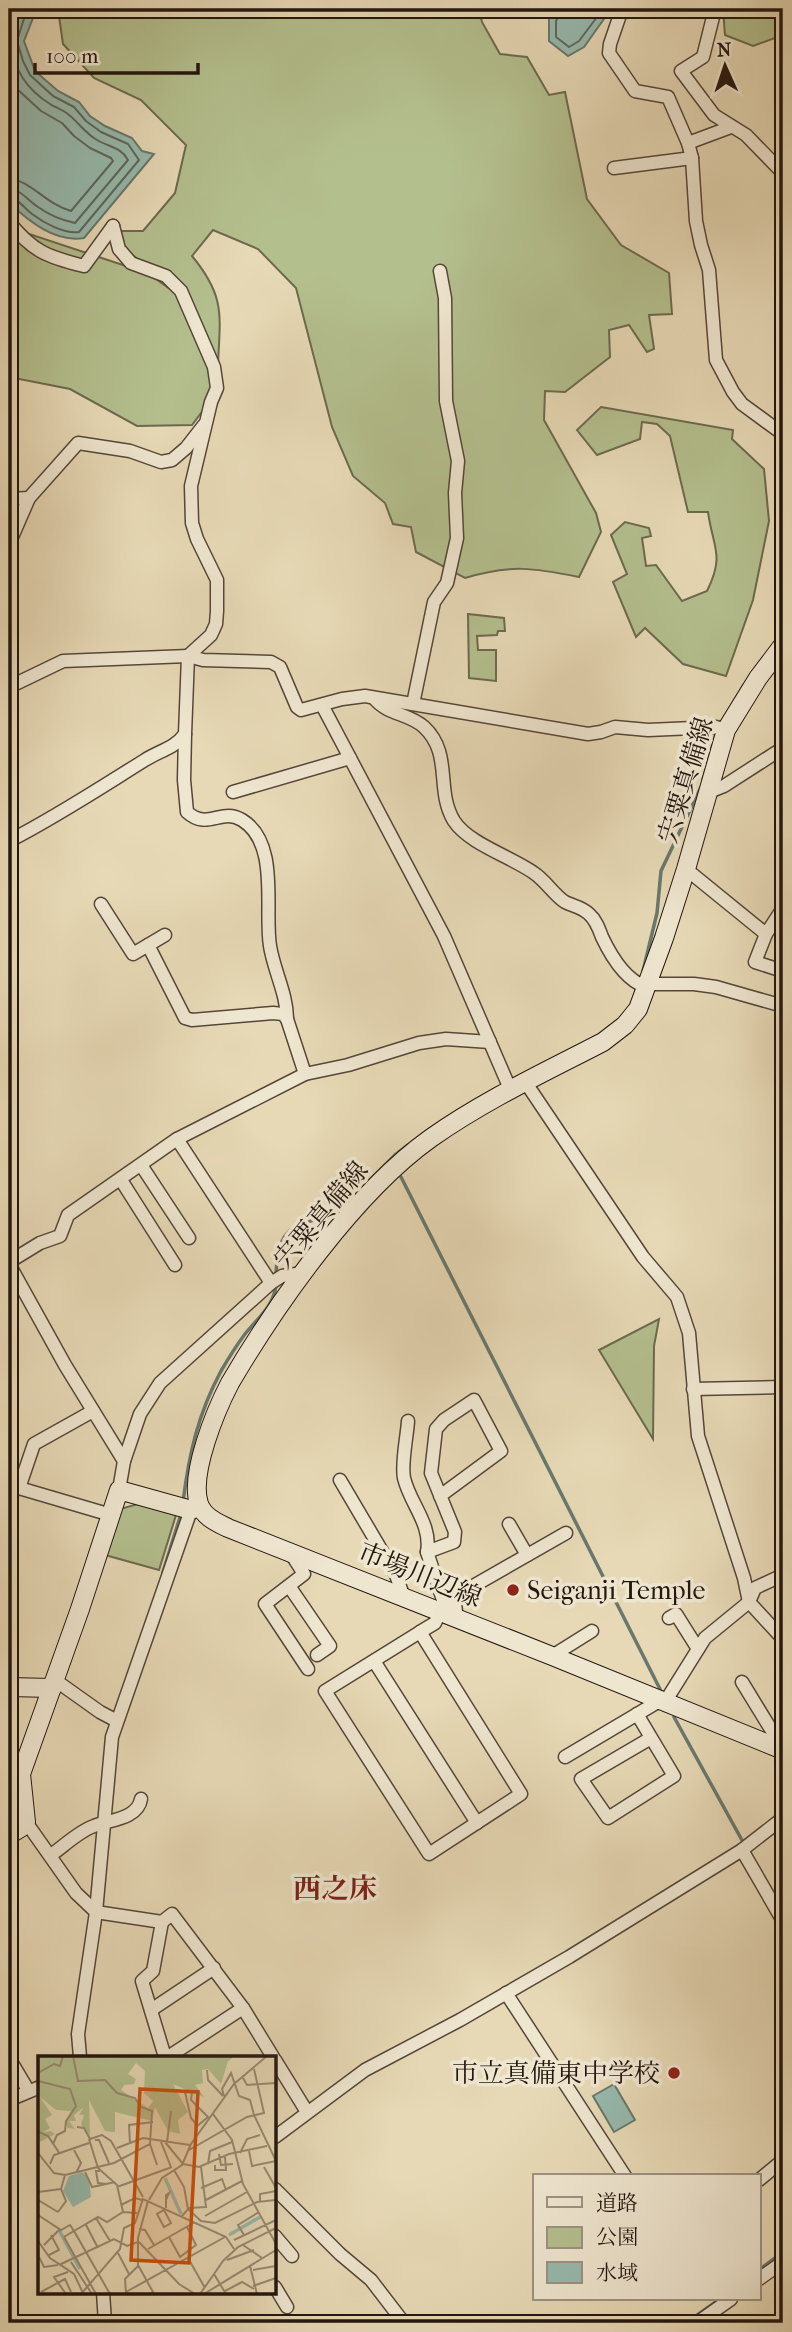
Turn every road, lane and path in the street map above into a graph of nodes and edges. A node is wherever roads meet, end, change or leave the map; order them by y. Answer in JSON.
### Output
{"nodes":[{"id":1,"x":622,"y":9,"type":"edge"},
{"id":2,"x":715,"y":9,"type":"edge"},
{"id":3,"x":731,"y":127,"type":"junction"},
{"id":4,"x":688,"y":143,"type":"junction"},
{"id":5,"x":692,"y":158,"type":"junction"},
{"id":6,"x":614,"y":168,"type":"dead end"},
{"id":7,"x":783,"y":173,"type":"edge"},
{"id":8,"x":9,"y":222,"type":"edge"},
{"id":9,"x":440,"y":271,"type":"dead end"},
{"id":10,"x":205,"y":423,"type":"junction"},
{"id":11,"x":783,"y":434,"type":"edge"},
{"id":12,"x":29,"y":498,"type":"junction"},
{"id":13,"x":9,"y":499,"type":"edge"},
{"id":14,"x":9,"y":544,"type":"edge"},
{"id":15,"x":783,"y":645,"type":"edge"},
{"id":16,"x":188,"y":656,"type":"junction"},
{"id":17,"x":9,"y":687,"type":"edge"},
{"id":18,"x":374,"y":698,"type":"junction"},
{"id":19,"x":413,"y":704,"type":"junction"},
{"id":20,"x":322,"y":705,"type":"junction"},
{"id":21,"x":721,"y":728,"type":"junction"},
{"id":22,"x":186,"y":734,"type":"junction"},
{"id":23,"x":783,"y":748,"type":"edge"},
{"id":24,"x":350,"y":758,"type":"junction"},
{"id":25,"x":233,"y":792,"type":"dead end"},
{"id":26,"x":709,"y":792,"type":"junction"},
{"id":27,"x":9,"y":841,"type":"edge"},
{"id":28,"x":686,"y":869,"type":"junction"},
{"id":29,"x":101,"y":904,"type":"dead end"},
{"id":30,"x":783,"y":908,"type":"edge"},
{"id":31,"x":766,"y":934,"type":"junction"},
{"id":32,"x":165,"y":935,"type":"dead end"},
{"id":33,"x":148,"y":945,"type":"junction"},
{"id":34,"x":783,"y":971,"type":"edge"},
{"id":35,"x":643,"y":985,"type":"junction"},
{"id":36,"x":783,"y":1006,"type":"edge"},
{"id":37,"x":287,"y":1019,"type":"junction"},
{"id":38,"x":490,"y":1042,"type":"junction"},
{"id":39,"x":305,"y":1074,"type":"junction"},
{"id":40,"x":513,"y":1086,"type":"junction"},
{"id":41,"x":177,"y":1139,"type":"junction"},
{"id":42,"x":141,"y":1165,"type":"junction"},
{"id":43,"x":121,"y":1180,"type":"junction"},
{"id":44,"x":189,"y":1238,"type":"dead end"},
{"id":45,"x":9,"y":1263,"type":"edge"},
{"id":46,"x":175,"y":1265,"type":"dead end"},
{"id":47,"x":303,"y":1273,"type":"junction"},
{"id":48,"x":274,"y":1280,"type":"junction"},
{"id":49,"x":783,"y":1387,"type":"edge"},
{"id":50,"x":693,"y":1389,"type":"junction"},
{"id":51,"x":93,"y":1411,"type":"junction"},
{"id":52,"x":408,"y":1422,"type":"dead end"},
{"id":53,"x":124,"y":1461,"type":"junction"},
{"id":54,"x":340,"y":1480,"type":"dead end"},
{"id":55,"x":119,"y":1490,"type":"junction"},
{"id":56,"x":14,"y":1491,"type":"edge"},
{"id":57,"x":440,"y":1496,"type":"junction"},
{"id":58,"x":195,"y":1507,"type":"junction"},
{"id":59,"x":111,"y":1515,"type":"junction"},
{"id":60,"x":509,"y":1524,"type":"dead end"},
{"id":61,"x":566,"y":1533,"type":"dead end"},
{"id":62,"x":290,"y":1552,"type":"junction"},
{"id":63,"x":427,"y":1552,"type":"junction"},
{"id":64,"x":527,"y":1555,"type":"junction"},
{"id":65,"x":783,"y":1575,"type":"edge"},
{"id":66,"x":289,"y":1586,"type":"junction"},
{"id":67,"x":404,"y":1598,"type":"junction"},
{"id":68,"x":749,"y":1602,"type":"junction"},
{"id":69,"x":449,"y":1615,"type":"junction"},
{"id":70,"x":669,"y":1618,"type":"dead end"},
{"id":71,"x":592,"y":1631,"type":"dead end"},
{"id":72,"x":420,"y":1632,"type":"junction"},
{"id":73,"x":783,"y":1639,"type":"edge"},
{"id":74,"x":698,"y":1649,"type":"junction"},
{"id":75,"x":317,"y":1655,"type":"dead end"},
{"id":76,"x":552,"y":1656,"type":"junction"},
{"id":77,"x":373,"y":1661,"type":"junction"},
{"id":78,"x":308,"y":1669,"type":"dead end"},
{"id":79,"x":742,"y":1682,"type":"dead end"},
{"id":80,"x":53,"y":1684,"type":"junction"},
{"id":81,"x":9,"y":1687,"type":"edge"},
{"id":82,"x":663,"y":1701,"type":"junction"},
{"id":83,"x":637,"y":1714,"type":"junction"},
{"id":84,"x":114,"y":1719,"type":"junction"},
{"id":85,"x":651,"y":1738,"type":"junction"},
{"id":86,"x":783,"y":1749,"type":"edge"},
{"id":87,"x":565,"y":1757,"type":"dead end"},
{"id":88,"x":141,"y":1799,"type":"dead end"},
{"id":89,"x":783,"y":1818,"type":"edge"},
{"id":90,"x":26,"y":1822,"type":"junction"},
{"id":91,"x":477,"y":1823,"type":"junction"},
{"id":92,"x":100,"y":1825,"type":"junction"},
{"id":93,"x":9,"y":1835,"type":"edge"},
{"id":94,"x":742,"y":1850,"type":"junction"},
{"id":95,"x":51,"y":1855,"type":"junction"},
{"id":96,"x":93,"y":1909,"type":"junction"},
{"id":97,"x":783,"y":1921,"type":"edge"},
{"id":98,"x":162,"y":1922,"type":"junction"},
{"id":99,"x":214,"y":1968,"type":"junction"},
{"id":100,"x":506,"y":1993,"type":"junction"},
{"id":101,"x":243,"y":2008,"type":"junction"},
{"id":102,"x":151,"y":2010,"type":"junction"},
{"id":103,"x":80,"y":2056,"type":"edge"},
{"id":104,"x":166,"y":2056,"type":"edge"},
{"id":105,"x":168,"y":2056,"type":"edge"},
{"id":106,"x":272,"y":2056,"type":"edge"},
{"id":107,"x":9,"y":2058,"type":"edge"},
{"id":108,"x":276,"y":2062,"type":"edge"},
{"id":109,"x":37,"y":2089,"type":"edge"},
{"id":110,"x":9,"y":2100,"type":"edge"},
{"id":111,"x":307,"y":2112,"type":"junction"},
{"id":112,"x":276,"y":2136,"type":"edge"},
{"id":113,"x":783,"y":2160,"type":"edge"},
{"id":114,"x":624,"y":2174,"type":"edge"},
{"id":115,"x":760,"y":2179,"type":"edge"},
{"id":116,"x":276,"y":2190,"type":"edge"},
{"id":117,"x":276,"y":2237,"type":"edge"},
{"id":118,"x":292,"y":2256,"type":"dead end"},
{"id":119,"x":782,"y":2265,"type":"edge"},
{"id":120,"x":760,"y":2278,"type":"edge"},
{"id":121,"x":276,"y":2289,"type":"edge"},
{"id":122,"x":103,"y":2294,"type":"edge"},
{"id":123,"x":730,"y":2300,"type":"edge"},
{"id":124,"x":287,"y":2307,"type":"dead end"},
{"id":125,"x":105,"y":2323,"type":"edge"},
{"id":126,"x":404,"y":2323,"type":"edge"},
{"id":127,"x":697,"y":2323,"type":"edge"}],
"edges":[{"from":1,"to":4,"type":"street"},
{"from":2,"to":3,"type":"street"},
{"from":3,"to":4,"type":"street"},
{"from":3,"to":7,"type":"street"},
{"from":4,"to":5,"type":"street"},
{"from":5,"to":6,"type":"street"},
{"from":5,"to":11,"type":"street"},
{"from":8,"to":10,"type":"street"},
{"from":9,"to":19,"type":"street"},
{"from":10,"to":12,"type":"street"},
{"from":10,"to":16,"type":"street"},
{"from":12,"to":13,"type":"street"},
{"from":12,"to":14,"type":"street"},
{"from":15,"to":21,"type":"main road","name":"宍粟真備線"},
{"from":16,"to":17,"type":"street"},
{"from":16,"to":20,"type":"street"},
{"from":16,"to":22,"type":"street"},
{"from":18,"to":19,"type":"street"},
{"from":18,"to":20,"type":"street"},
{"from":18,"to":35,"type":"street"},
{"from":19,"to":21,"type":"street"},
{"from":20,"to":24,"type":"street"},
{"from":21,"to":26,"type":"main road","name":"宍粟真備線"},
{"from":22,"to":27,"type":"street"},
{"from":22,"to":37,"type":"street"},
{"from":23,"to":26,"type":"street"},
{"from":24,"to":25,"type":"street"},
{"from":24,"to":38,"type":"street"},
{"from":26,"to":28,"type":"main road","name":"宍粟真備線"},
{"from":28,"to":31,"type":"street"},
{"from":28,"to":35,"type":"main road","name":"宍粟真備線"},
{"from":29,"to":33,"type":"street"},
{"from":30,"to":31,"type":"street"},
{"from":31,"to":34,"type":"street"},
{"from":32,"to":33,"type":"street"},
{"from":33,"to":37,"type":"street"},
{"from":35,"to":36,"type":"street"},
{"from":35,"to":40,"type":"main road","name":"宍粟真備線"},
{"from":37,"to":39,"type":"street"},
{"from":38,"to":39,"type":"street"},
{"from":38,"to":40,"type":"street"},
{"from":39,"to":41,"type":"street"},
{"from":40,"to":47,"type":"main road","name":"宍粟真備線"},
{"from":40,"to":50,"type":"street"},
{"from":41,"to":42,"type":"street"},
{"from":41,"to":48,"type":"street"},
{"from":42,"to":43,"type":"street"},
{"from":42,"to":44,"type":"street"},
{"from":43,"to":45,"type":"street"},
{"from":43,"to":46,"type":"street"},
{"from":45,"to":51,"type":"street"},
{"from":47,"to":48,"type":"street"},
{"from":47,"to":58,"type":"main road","name":"宍粟真備線"},
{"from":48,"to":53,"type":"street"},
{"from":49,"to":50,"type":"street"},
{"from":50,"to":68,"type":"street"},
{"from":51,"to":53,"type":"street"},
{"from":51,"to":56,"type":"street"},
{"from":52,"to":63,"type":"street"},
{"from":53,"to":55,"type":"street"},
{"from":54,"to":67,"type":"street"},
{"from":55,"to":58,"type":"main road"},
{"from":55,"to":59,"type":"main road"},
{"from":56,"to":59,"type":"street"},
{"from":57,"to":57,"type":"street"},
{"from":57,"to":63,"type":"street"},
{"from":58,"to":62,"type":"main road","name":"市場川辺線"},
{"from":58,"to":84,"type":"street"},
{"from":59,"to":80,"type":"main road"},
{"from":60,"to":64,"type":"street"},
{"from":61,"to":64,"type":"street"},
{"from":62,"to":66,"type":"street"},
{"from":62,"to":67,"type":"main road","name":"市場川辺線"},
{"from":63,"to":69,"type":"street"},
{"from":64,"to":69,"type":"street"},
{"from":65,"to":68,"type":"street"},
{"from":66,"to":75,"type":"street"},
{"from":66,"to":78,"type":"street"},
{"from":67,"to":69,"type":"main road","name":"市場川辺線"},
{"from":68,"to":73,"type":"street"},
{"from":68,"to":74,"type":"street"},
{"from":69,"to":72,"type":"street"},
{"from":69,"to":76,"type":"main road","name":"市場川辺線"},
{"from":70,"to":74,"type":"street"},
{"from":71,"to":76,"type":"street"},
{"from":72,"to":77,"type":"street"},
{"from":72,"to":91,"type":"street"},
{"from":74,"to":82,"type":"street"},
{"from":76,"to":82,"type":"main road","name":"市場川辺線"},
{"from":77,"to":91,"type":"street"},
{"from":77,"to":91,"type":"street"},
{"from":79,"to":86,"type":"street"},
{"from":80,"to":81,"type":"main road"},
{"from":80,"to":84,"type":"street"},
{"from":80,"to":90,"type":"main road"},
{"from":82,"to":83,"type":"street"},
{"from":82,"to":86,"type":"main road","name":"市場川辺線"},
{"from":83,"to":85,"type":"street"},
{"from":83,"to":87,"type":"street"},
{"from":84,"to":92,"type":"street"},
{"from":85,"to":85,"type":"street"},
{"from":88,"to":92,"type":"street"},
{"from":89,"to":94,"type":"street"},
{"from":90,"to":93,"type":"main road"},
{"from":90,"to":95,"type":"street"},
{"from":92,"to":95,"type":"street"},
{"from":92,"to":96,"type":"street"},
{"from":94,"to":97,"type":"street"},
{"from":94,"to":100,"type":"street"},
{"from":95,"to":96,"type":"street"},
{"from":96,"to":98,"type":"street"},
{"from":96,"to":103,"type":"street"},
{"from":98,"to":99,"type":"street"},
{"from":98,"to":102,"type":"street"},
{"from":99,"to":101,"type":"street"},
{"from":99,"to":102,"type":"street"},
{"from":100,"to":111,"type":"street"},
{"from":100,"to":114,"type":"street"},
{"from":101,"to":105,"type":"street"},
{"from":101,"to":106,"type":"street"},
{"from":102,"to":104,"type":"street"},
{"from":107,"to":109,"type":"street"},
{"from":108,"to":111,"type":"street"},
{"from":109,"to":110,"type":"street"},
{"from":111,"to":112,"type":"street"},
{"from":113,"to":115,"type":"street"},
{"from":116,"to":126,"type":"street"},
{"from":117,"to":118,"type":"street"},
{"from":119,"to":120,"type":"street"},
{"from":121,"to":124,"type":"street"},
{"from":122,"to":125,"type":"street"},
{"from":123,"to":127,"type":"street"}]}
